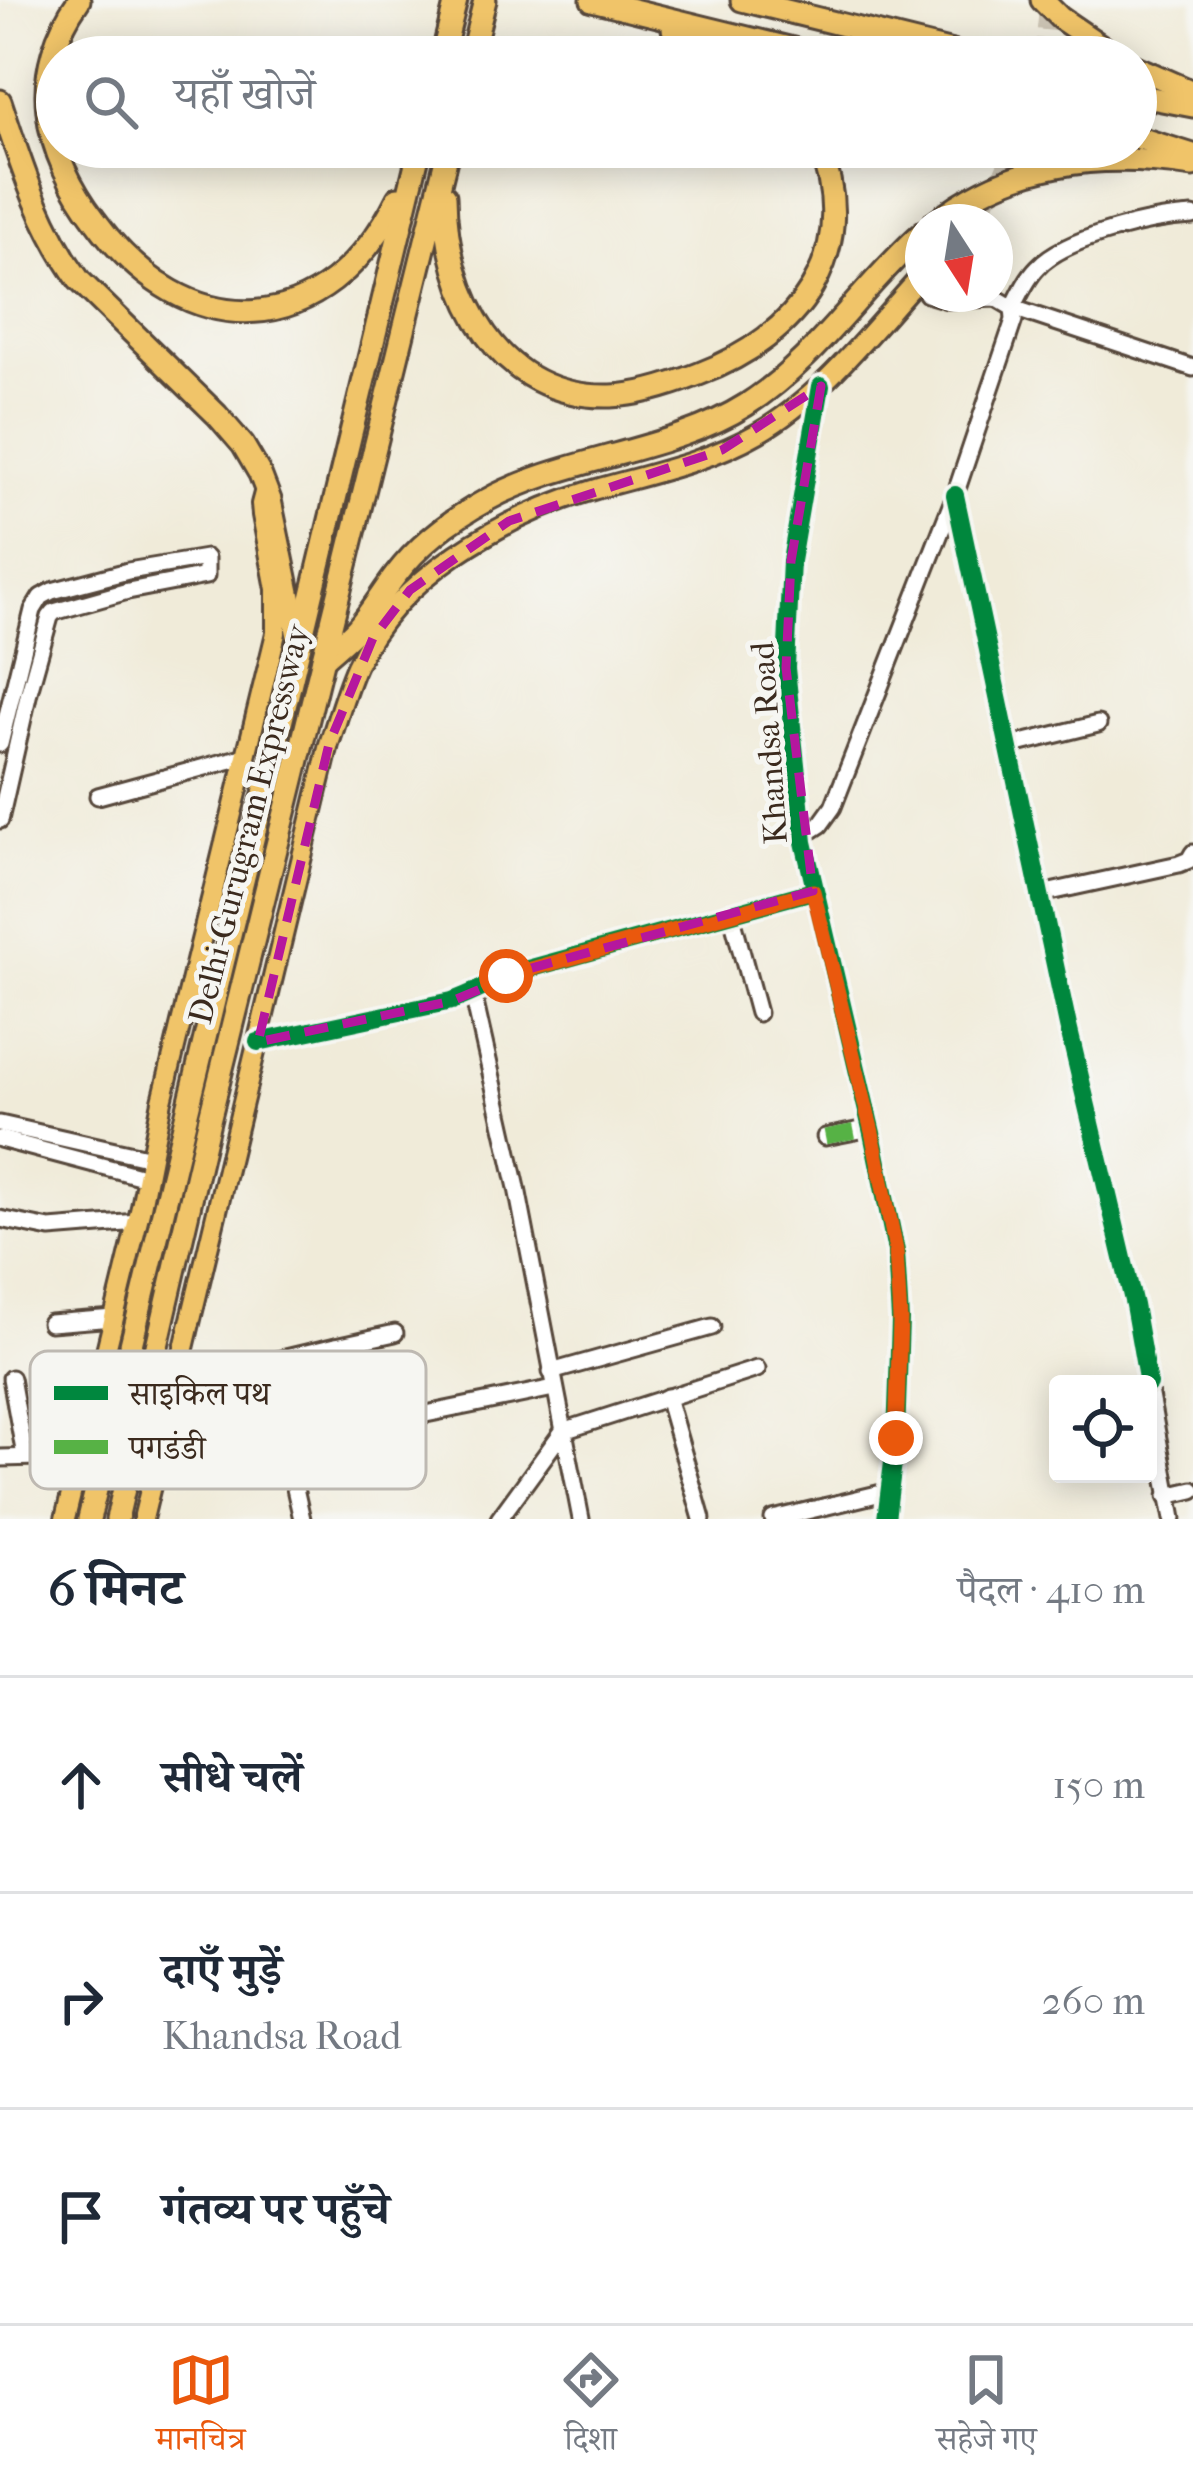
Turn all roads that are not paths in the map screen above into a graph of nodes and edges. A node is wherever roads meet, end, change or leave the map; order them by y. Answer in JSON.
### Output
{"nodes":[{"id":1,"x":79,"y":0,"type":"edge"},
{"id":2,"x":456,"y":0,"type":"edge"},
{"id":3,"x":485,"y":0,"type":"edge"},
{"id":4,"x":592,"y":0,"type":"edge"},
{"id":5,"x":742,"y":0,"type":"edge"},
{"id":6,"x":1042,"y":0,"type":"edge"},
{"id":7,"x":629,"y":9,"type":"junction"},
{"id":8,"x":60,"y":36,"type":"edge"},
{"id":9,"x":447,"y":36,"type":"edge"},
{"id":10,"x":476,"y":36,"type":"edge"},
{"id":11,"x":684,"y":36,"type":"edge"},
{"id":12,"x":740,"y":36,"type":"edge"},
{"id":13,"x":888,"y":36,"type":"edge"},
{"id":14,"x":1086,"y":36,"type":"edge"},
{"id":15,"x":1157,"y":76,"type":"edge"},
{"id":16,"x":1193,"y":92,"type":"edge"},
{"id":17,"x":1157,"y":99,"type":"edge"},
{"id":18,"x":0,"y":101,"type":"edge"},
{"id":19,"x":1193,"y":106,"type":"edge"},
{"id":20,"x":1157,"y":143,"type":"edge"},
{"id":21,"x":1193,"y":154,"type":"edge"},
{"id":22,"x":1157,"y":161,"type":"edge"},
{"id":23,"x":1193,"y":166,"type":"edge"},
{"id":24,"x":66,"y":168,"type":"edge"},
{"id":25,"x":411,"y":168,"type":"edge"},
{"id":26,"x":415,"y":168,"type":"edge"},
{"id":27,"x":444,"y":168,"type":"edge"},
{"id":28,"x":447,"y":168,"type":"edge"},
{"id":29,"x":825,"y":168,"type":"edge"},
{"id":30,"x":1047,"y":168,"type":"edge"},
{"id":31,"x":961,"y":204,"type":"edge"},
{"id":32,"x":1193,"y":216,"type":"edge"},
{"id":33,"x":905,"y":248,"type":"edge"},
{"id":34,"x":905,"y":303,"type":"edge"},
{"id":35,"x":1013,"y":308,"type":"junction"},
{"id":36,"x":1193,"y":368,"type":"edge"},
{"id":37,"x":820,"y":386,"type":"junction"},
{"id":38,"x":265,"y":487,"type":"junction"},
{"id":39,"x":955,"y":495,"type":"junction"},
{"id":40,"x":41,"y":597,"type":"junction"},
{"id":41,"x":54,"y":612,"type":"junction"},
{"id":42,"x":300,"y":643,"type":"junction"},
{"id":43,"x":323,"y":659,"type":"junction"},
{"id":44,"x":1098,"y":724,"type":"dead end"},
{"id":45,"x":0,"y":744,"type":"edge"},
{"id":46,"x":1009,"y":746,"type":"junction"},
{"id":47,"x":246,"y":756,"type":"junction"},
{"id":48,"x":98,"y":796,"type":"dead end"},
{"id":49,"x":0,"y":820,"type":"edge"},
{"id":50,"x":803,"y":836,"type":"junction"},
{"id":51,"x":1193,"y":853,"type":"edge"},
{"id":52,"x":813,"y":891,"type":"junction"},
{"id":53,"x":1041,"y":894,"type":"junction"},
{"id":54,"x":731,"y":913,"type":"junction"},
{"id":55,"x":473,"y":994,"type":"junction"},
{"id":56,"x":758,"y":1013,"type":"dead end"},
{"id":57,"x":258,"y":1042,"type":"junction"},
{"id":58,"x":0,"y":1124,"type":"edge"},
{"id":59,"x":871,"y":1129,"type":"junction"},
{"id":60,"x":825,"y":1137,"type":"dead end"},
{"id":61,"x":0,"y":1139,"type":"edge"},
{"id":62,"x":151,"y":1157,"type":"junction"},
{"id":63,"x":147,"y":1178,"type":"junction"},
{"id":64,"x":0,"y":1219,"type":"edge"},
{"id":65,"x":138,"y":1222,"type":"junction"},
{"id":66,"x":114,"y":1318,"type":"junction"},
{"id":67,"x":50,"y":1323,"type":"dead end"},
{"id":68,"x":712,"y":1327,"type":"dead end"},
{"id":69,"x":394,"y":1333,"type":"dead end"},
{"id":70,"x":336,"y":1346,"type":"junction"},
{"id":71,"x":106,"y":1351,"type":"edge"},
{"id":72,"x":129,"y":1351,"type":"edge"},
{"id":73,"x":156,"y":1351,"type":"edge"},
{"id":74,"x":183,"y":1351,"type":"edge"},
{"id":75,"x":315,"y":1351,"type":"edge"},
{"id":76,"x":337,"y":1351,"type":"edge"},
{"id":77,"x":758,"y":1370,"type":"dead end"},
{"id":78,"x":1146,"y":1375,"type":"edge"},
{"id":79,"x":11,"y":1378,"type":"dead end"},
{"id":80,"x":552,"y":1380,"type":"junction"},
{"id":81,"x":667,"y":1397,"type":"junction"},
{"id":82,"x":426,"y":1413,"type":"edge"},
{"id":83,"x":562,"y":1430,"type":"junction"},
{"id":84,"x":1157,"y":1437,"type":"edge"},
{"id":85,"x":26,"y":1456,"type":"junction"},
{"id":86,"x":30,"y":1456,"type":"edge"},
{"id":87,"x":0,"y":1458,"type":"edge"},
{"id":88,"x":72,"y":1489,"type":"edge"},
{"id":89,"x":96,"y":1489,"type":"edge"},
{"id":90,"x":124,"y":1489,"type":"edge"},
{"id":91,"x":150,"y":1489,"type":"edge"},
{"id":92,"x":295,"y":1489,"type":"edge"},
{"id":93,"x":1193,"y":1490,"type":"edge"},
{"id":94,"x":890,"y":1491,"type":"junction"},
{"id":95,"x":1167,"y":1496,"type":"junction"},
{"id":96,"x":65,"y":1519,"type":"edge"},
{"id":97,"x":89,"y":1519,"type":"edge"},
{"id":98,"x":117,"y":1519,"type":"edge"},
{"id":99,"x":143,"y":1519,"type":"edge"},
{"id":100,"x":302,"y":1519,"type":"edge"},
{"id":101,"x":499,"y":1519,"type":"edge"},
{"id":102,"x":581,"y":1519,"type":"edge"},
{"id":103,"x":702,"y":1519,"type":"edge"},
{"id":104,"x":773,"y":1519,"type":"edge"},
{"id":105,"x":886,"y":1519,"type":"edge"},
{"id":106,"x":1173,"y":1519,"type":"edge"}],
"edges":[{"from":1,"to":8,"type":"highway"},
{"from":2,"to":9,"type":"highway"},
{"from":3,"to":10,"type":"highway"},
{"from":4,"to":7,"type":"highway"},
{"from":5,"to":13,"type":"highway"},
{"from":6,"to":14,"type":"highway"},
{"from":7,"to":11,"type":"highway"},
{"from":7,"to":12,"type":"highway"},
{"from":15,"to":16,"type":"highway"},
{"from":17,"to":19,"type":"highway"},
{"from":18,"to":38,"type":"highway"},
{"from":20,"to":21,"type":"highway"},
{"from":22,"to":23,"type":"highway"},
{"from":24,"to":25,"type":"highway"},
{"from":26,"to":42,"type":"highway","name":"Delhi-Gurugram Expressway"},
{"from":27,"to":43,"type":"highway","name":"Delhi-Gurugram Expressway"},
{"from":28,"to":29,"type":"highway"},
{"from":30,"to":31,"type":"highway"},
{"from":32,"to":35,"type":"street"},
{"from":33,"to":43,"type":"highway"},
{"from":34,"to":37,"type":"main road"},
{"from":35,"to":36,"type":"street"},
{"from":35,"to":39,"type":"street"},
{"from":37,"to":50,"type":"street","name":"Khandsa Road"},
{"from":37,"to":57,"type":"main road"},
{"from":38,"to":42,"type":"highway"},
{"from":38,"to":47,"type":"main road"},
{"from":39,"to":46,"type":"street"},
{"from":39,"to":50,"type":"street"},
{"from":40,"to":41,"type":"street"},
{"from":40,"to":41,"type":"street"},
{"from":40,"to":45,"type":"street"},
{"from":41,"to":49,"type":"street"},
{"from":42,"to":72,"type":"highway","name":"Delhi-Gurugram Expressway"},
{"from":43,"to":73,"type":"highway","name":"Delhi-Gurugram Expressway"},
{"from":44,"to":46,"type":"street"},
{"from":46,"to":53,"type":"street"},
{"from":47,"to":48,"type":"street"},
{"from":47,"to":62,"type":"main road"},
{"from":50,"to":52,"type":"street","name":"Khandsa Road"},
{"from":51,"to":53,"type":"street"},
{"from":52,"to":54,"type":"street"},
{"from":52,"to":59,"type":"street","name":"Khandsa Road"},
{"from":53,"to":78,"type":"street"},
{"from":54,"to":55,"type":"street"},
{"from":54,"to":56,"type":"street"},
{"from":55,"to":57,"type":"street"},
{"from":55,"to":80,"type":"street"},
{"from":57,"to":74,"type":"main road"},
{"from":58,"to":62,"type":"street"},
{"from":59,"to":60,"type":"street"},
{"from":59,"to":94,"type":"street","name":"Khandsa Road"},
{"from":61,"to":63,"type":"street"},
{"from":62,"to":63,"type":"main road"},
{"from":63,"to":65,"type":"main road"},
{"from":64,"to":65,"type":"street"},
{"from":65,"to":66,"type":"main road"},
{"from":66,"to":67,"type":"street"},
{"from":66,"to":71,"type":"main road"},
{"from":68,"to":80,"type":"street"},
{"from":69,"to":70,"type":"street"},
{"from":70,"to":75,"type":"street"},
{"from":70,"to":76,"type":"street"},
{"from":77,"to":81,"type":"street"},
{"from":79,"to":85,"type":"street"},
{"from":80,"to":82,"type":"street"},
{"from":80,"to":83,"type":"street"},
{"from":81,"to":83,"type":"street"},
{"from":81,"to":103,"type":"street"},
{"from":83,"to":101,"type":"street"},
{"from":83,"to":102,"type":"street"},
{"from":84,"to":95,"type":"street"},
{"from":85,"to":86,"type":"street"},
{"from":85,"to":87,"type":"street"},
{"from":88,"to":96,"type":"main road"},
{"from":89,"to":97,"type":"highway","name":"Delhi-Gurugram Expressway"},
{"from":90,"to":98,"type":"highway","name":"Delhi-Gurugram Expressway"},
{"from":91,"to":99,"type":"main road"},
{"from":92,"to":100,"type":"street"},
{"from":93,"to":95,"type":"street"},
{"from":94,"to":104,"type":"street"},
{"from":94,"to":105,"type":"street","name":"Khandsa Road"},
{"from":95,"to":106,"type":"street"}]}
